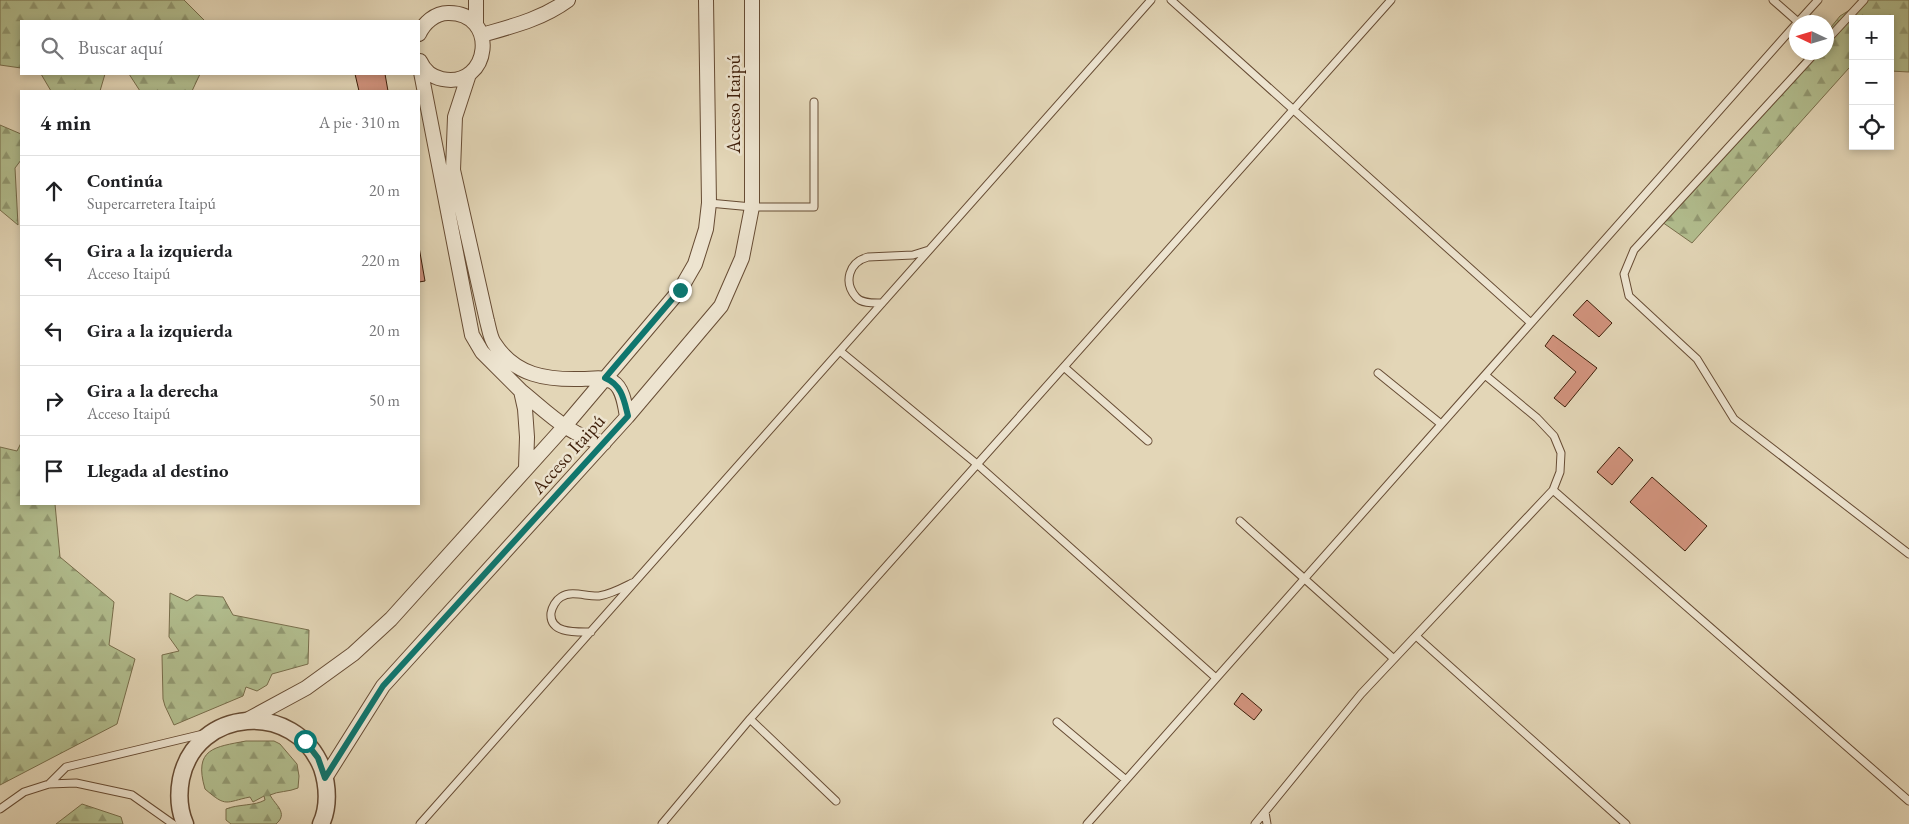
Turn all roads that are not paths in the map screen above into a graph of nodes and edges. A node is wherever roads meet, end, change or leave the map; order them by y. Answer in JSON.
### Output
{"nodes":[{"id":1,"x":456,"y":0,"type":"edge"},
{"id":2,"x":476,"y":0,"type":"edge"},
{"id":3,"x":568,"y":0,"type":"edge"},
{"id":4,"x":706,"y":0,"type":"edge"},
{"id":5,"x":752,"y":0,"type":"edge"},
{"id":6,"x":1151,"y":0,"type":"edge"},
{"id":7,"x":1171,"y":0,"type":"edge"},
{"id":8,"x":1391,"y":0,"type":"edge"},
{"id":9,"x":1773,"y":0,"type":"edge"},
{"id":10,"x":1818,"y":0,"type":"edge"},
{"id":11,"x":1864,"y":0,"type":"edge"},
{"id":12,"x":446,"y":13,"type":"junction"},
{"id":13,"x":479,"y":30,"type":"junction"},
{"id":14,"x":420,"y":32,"type":"edge"},
{"id":15,"x":1789,"y":32,"type":"edge"},
{"id":16,"x":1834,"y":32,"type":"edge"},
{"id":17,"x":420,"y":60,"type":"edge"},
{"id":18,"x":1809,"y":60,"type":"edge"},
{"id":19,"x":420,"y":67,"type":"edge"},
{"id":20,"x":469,"y":74,"type":"junction"},
{"id":21,"x":814,"y":102,"type":"dead end"},
{"id":22,"x":1294,"y":110,"type":"junction"},
{"id":23,"x":709,"y":203,"type":"junction"},
{"id":24,"x":752,"y":207,"type":"junction"},
{"id":25,"x":929,"y":250,"type":"junction"},
{"id":26,"x":882,"y":303,"type":"junction"},
{"id":27,"x":1531,"y":323,"type":"junction"},
{"id":28,"x":840,"y":351,"type":"junction"},
{"id":29,"x":1064,"y":367,"type":"junction"},
{"id":30,"x":1378,"y":373,"type":"dead end"},
{"id":31,"x":1485,"y":375,"type":"junction"},
{"id":32,"x":605,"y":378,"type":"junction"},
{"id":33,"x":521,"y":391,"type":"junction"},
{"id":34,"x":628,"y":416,"type":"junction"},
{"id":35,"x":1442,"y":424,"type":"junction"},
{"id":36,"x":564,"y":427,"type":"junction"},
{"id":37,"x":1148,"y":441,"type":"dead end"},
{"id":38,"x":604,"y":443,"type":"junction"},
{"id":39,"x":978,"y":465,"type":"junction"},
{"id":40,"x":526,"y":468,"type":"junction"},
{"id":41,"x":1553,"y":490,"type":"junction"},
{"id":42,"x":1240,"y":521,"type":"dead end"},
{"id":43,"x":1909,"y":554,"type":"edge"},
{"id":44,"x":1305,"y":578,"type":"junction"},
{"id":45,"x":634,"y":582,"type":"junction"},
{"id":46,"x":590,"y":632,"type":"junction"},
{"id":47,"x":1416,"y":636,"type":"junction"},
{"id":48,"x":1394,"y":659,"type":"junction"},
{"id":49,"x":1216,"y":678,"type":"junction"},
{"id":50,"x":750,"y":719,"type":"junction"},
{"id":51,"x":247,"y":720,"type":"junction"},
{"id":52,"x":1057,"y":722,"type":"dead end"},
{"id":53,"x":212,"y":732,"type":"junction"},
{"id":54,"x":325,"y":778,"type":"junction"},
{"id":55,"x":1126,"y":780,"type":"junction"},
{"id":56,"x":49,"y":784,"type":"junction"},
{"id":57,"x":836,"y":801,"type":"dead end"},
{"id":58,"x":1909,"y":801,"type":"edge"},
{"id":59,"x":0,"y":809,"type":"edge"},
{"id":60,"x":1265,"y":812,"type":"junction"},
{"id":61,"x":323,"y":822,"type":"edge"},
{"id":62,"x":174,"y":824,"type":"edge"},
{"id":63,"x":185,"y":824,"type":"edge"},
{"id":64,"x":420,"y":824,"type":"edge"},
{"id":65,"x":662,"y":824,"type":"edge"},
{"id":66,"x":1087,"y":824,"type":"edge"},
{"id":67,"x":1255,"y":824,"type":"edge"},
{"id":68,"x":1267,"y":824,"type":"edge"},
{"id":69,"x":1626,"y":824,"type":"edge"}],
"edges":[{"from":1,"to":12,"type":"street"},
{"from":2,"to":13,"type":"street"},
{"from":3,"to":13,"type":"street"},
{"from":4,"to":23,"type":"street","name":"Acceso Itaipú"},
{"from":5,"to":24,"type":"street","name":"Acceso Itaipú"},
{"from":6,"to":25,"type":"lane"},
{"from":7,"to":22,"type":"lane"},
{"from":8,"to":22,"type":"lane"},
{"from":9,"to":10,"type":"lane"},
{"from":11,"to":16,"type":"lane"},
{"from":12,"to":13,"type":"street"},
{"from":12,"to":14,"type":"street"},
{"from":13,"to":20,"type":"street"},
{"from":15,"to":27,"type":"lane"},
{"from":17,"to":20,"type":"street"},
{"from":18,"to":43,"type":"lane"},
{"from":19,"to":33,"type":"street"},
{"from":20,"to":32,"type":"street"},
{"from":21,"to":24,"type":"lane"},
{"from":22,"to":27,"type":"lane"},
{"from":22,"to":29,"type":"lane"},
{"from":23,"to":24,"type":"lane"},
{"from":23,"to":32,"type":"street","name":"Acceso Itaipú"},
{"from":24,"to":34,"type":"street","name":"Acceso Itaipú"},
{"from":25,"to":26,"type":"lane"},
{"from":25,"to":26,"type":"lane"},
{"from":26,"to":28,"type":"lane"},
{"from":27,"to":31,"type":"lane"},
{"from":28,"to":39,"type":"lane"},
{"from":28,"to":45,"type":"lane"},
{"from":29,"to":37,"type":"lane"},
{"from":29,"to":39,"type":"lane"},
{"from":30,"to":35,"type":"lane"},
{"from":31,"to":35,"type":"lane"},
{"from":31,"to":41,"type":"lane"},
{"from":32,"to":34,"type":"street"},
{"from":32,"to":36,"type":"street","name":"Acceso Itaipú"},
{"from":33,"to":36,"type":"street"},
{"from":33,"to":40,"type":"street"},
{"from":34,"to":38,"type":"street","name":"Acceso Itaipú"},
{"from":35,"to":44,"type":"lane"},
{"from":36,"to":38,"type":"street"},
{"from":36,"to":40,"type":"street","name":"Acceso Itaipú"},
{"from":38,"to":54,"type":"street","name":"Acceso Itaipú"},
{"from":39,"to":49,"type":"lane"},
{"from":39,"to":50,"type":"lane"},
{"from":40,"to":51,"type":"street","name":"Acceso Itaipú"},
{"from":41,"to":47,"type":"lane"},
{"from":41,"to":58,"type":"lane"},
{"from":42,"to":44,"type":"lane"},
{"from":44,"to":48,"type":"lane"},
{"from":44,"to":49,"type":"lane"},
{"from":45,"to":46,"type":"lane"},
{"from":45,"to":46,"type":"lane"},
{"from":46,"to":64,"type":"lane"},
{"from":47,"to":48,"type":"lane"},
{"from":47,"to":69,"type":"lane"},
{"from":48,"to":60,"type":"lane"},
{"from":49,"to":55,"type":"lane"},
{"from":50,"to":57,"type":"lane"},
{"from":50,"to":65,"type":"lane"},
{"from":51,"to":53,"type":"street"},
{"from":51,"to":54,"type":"street"},
{"from":52,"to":55,"type":"lane"},
{"from":53,"to":56,"type":"lane"},
{"from":53,"to":63,"type":"street"},
{"from":54,"to":61,"type":"street"},
{"from":55,"to":66,"type":"lane"},
{"from":56,"to":59,"type":"lane"},
{"from":56,"to":62,"type":"lane"},
{"from":60,"to":67,"type":"lane"},
{"from":60,"to":68,"type":"lane"}]}
